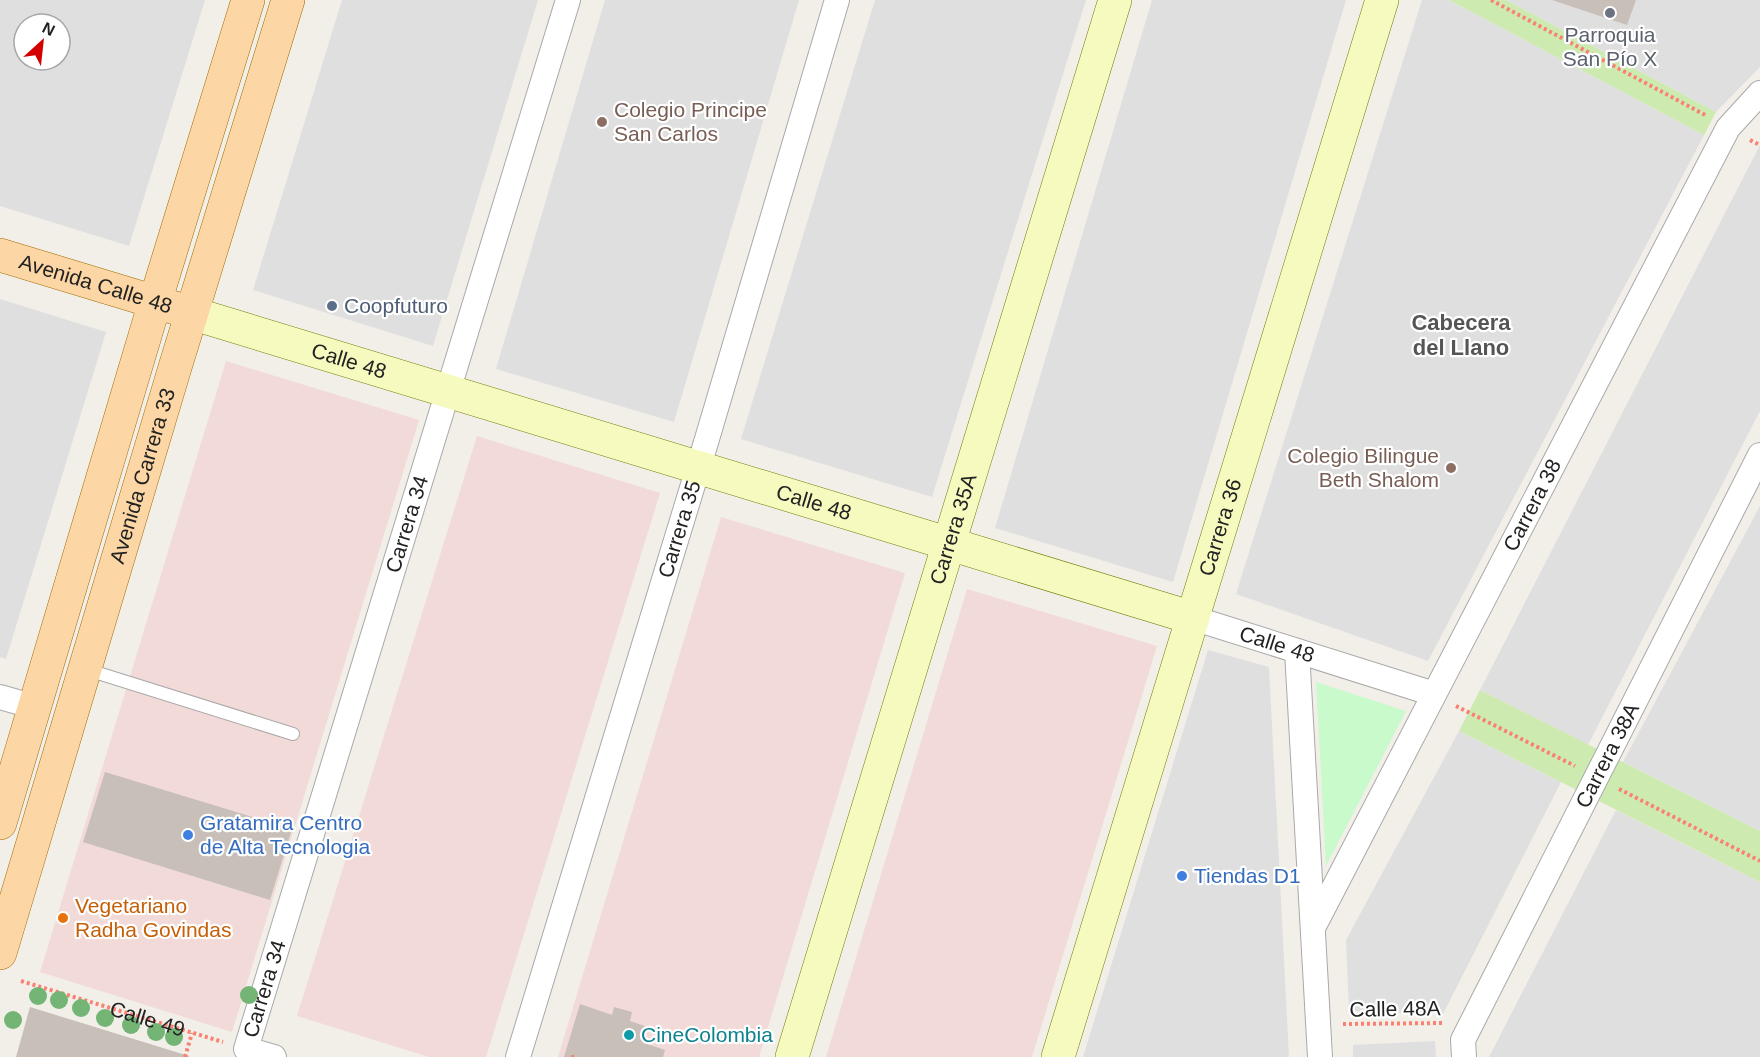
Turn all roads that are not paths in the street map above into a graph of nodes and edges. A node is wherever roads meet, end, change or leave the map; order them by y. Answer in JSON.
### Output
{"nodes":[{"id":1,"x":248,"y":0,"type":"edge"},
{"id":2,"x":288,"y":0,"type":"edge"},
{"id":3,"x":568,"y":0,"type":"edge"},
{"id":4,"x":837,"y":0,"type":"edge"},
{"id":5,"x":1115,"y":0,"type":"edge"},
{"id":6,"x":1382,"y":0,"type":"edge"},
{"id":7,"x":1760,"y":93,"type":"edge"},
{"id":8,"x":0,"y":255,"type":"edge"},
{"id":9,"x":156,"y":302,"type":"junction"},
{"id":10,"x":191,"y":313,"type":"junction"},
{"id":11,"x":448,"y":392,"type":"junction"},
{"id":12,"x":1760,"y":455,"type":"edge"},
{"id":13,"x":698,"y":467,"type":"junction"},
{"id":14,"x":948,"y":543,"type":"junction"},
{"id":15,"x":1193,"y":618,"type":"junction"},
{"id":16,"x":1297,"y":651,"type":"junction"},
{"id":17,"x":85,"y":669,"type":"junction"},
{"id":18,"x":1434,"y":694,"type":"junction"},
{"id":19,"x":0,"y":697,"type":"edge"},
{"id":20,"x":35,"y":707,"type":"junction"},
{"id":21,"x":293,"y":734,"type":"dead end"},
{"id":22,"x":0,"y":823,"type":"edge"},
{"id":23,"x":1314,"y":926,"type":"junction"},
{"id":24,"x":0,"y":953,"type":"edge"},
{"id":25,"x":274,"y":1057,"type":"edge"},
{"id":26,"x":518,"y":1057,"type":"edge"},
{"id":27,"x":792,"y":1057,"type":"edge"},
{"id":28,"x":1058,"y":1057,"type":"edge"},
{"id":29,"x":1320,"y":1057,"type":"edge"},
{"id":30,"x":1464,"y":1057,"type":"edge"}],
"edges":[{"from":1,"to":9,"type":"main road","name":"Avenida Carrera 33"},
{"from":2,"to":10,"type":"main road","name":"Avenida Carrera 33"},
{"from":3,"to":11,"type":"street","name":"Carrera 34"},
{"from":4,"to":13,"type":"street","name":"Carrera 35"},
{"from":5,"to":14,"type":"street","name":"Carrera 35A"},
{"from":6,"to":15,"type":"street","name":"Carrera 36"},
{"from":7,"to":18,"type":"street","name":"Carrera 38"},
{"from":8,"to":9,"type":"main road","name":"Avenida Calle 48"},
{"from":9,"to":10,"type":"main road","name":"Avenida Calle 48"},
{"from":9,"to":20,"type":"main road","name":"Avenida Carrera 33"},
{"from":10,"to":11,"type":"street","name":"Calle 48"},
{"from":10,"to":17,"type":"main road","name":"Avenida Carrera 33"},
{"from":11,"to":13,"type":"street","name":"Calle 48"},
{"from":11,"to":25,"type":"street","name":"Carrera 34"},
{"from":12,"to":30,"type":"street","name":"Carrera 38A"},
{"from":13,"to":14,"type":"street","name":"Calle 48"},
{"from":13,"to":26,"type":"street","name":"Carrera 35"},
{"from":14,"to":15,"type":"street","name":"Calle 48"},
{"from":14,"to":27,"type":"street","name":"Carrera 35A"},
{"from":15,"to":16,"type":"street","name":"Calle 48"},
{"from":15,"to":28,"type":"street","name":"Carrera 36"},
{"from":16,"to":18,"type":"street","name":"Calle 48"},
{"from":16,"to":23,"type":"street"},
{"from":17,"to":21,"type":"lane"},
{"from":17,"to":24,"type":"main road","name":"Avenida Carrera 33"},
{"from":18,"to":23,"type":"street","name":"Carrera 38"},
{"from":19,"to":20,"type":"street"},
{"from":20,"to":22,"type":"main road","name":"Avenida Carrera 33"},
{"from":23,"to":29,"type":"street"}]}
